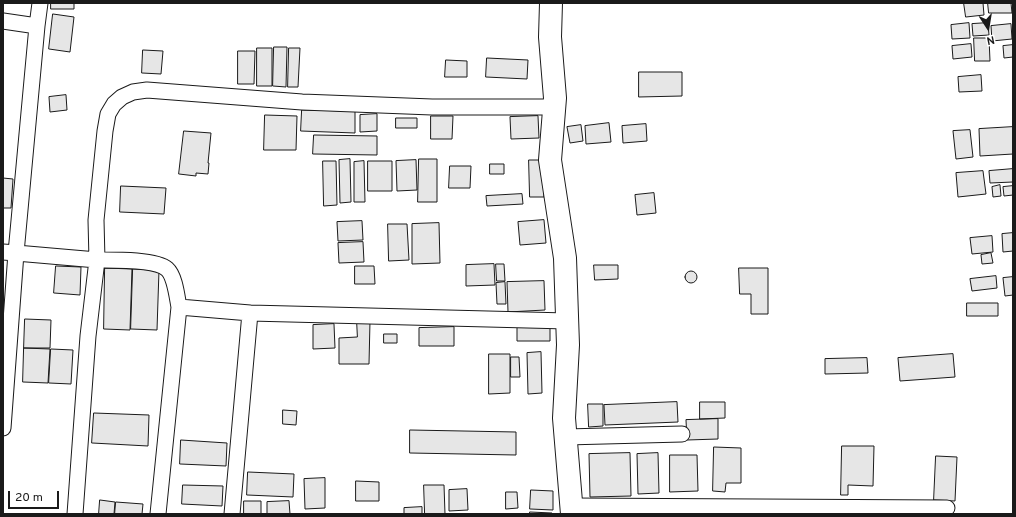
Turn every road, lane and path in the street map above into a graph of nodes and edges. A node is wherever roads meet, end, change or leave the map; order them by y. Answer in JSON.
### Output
{"nodes":[{"id":1,"x":40,"y":3,"type":"edge"},
{"id":2,"x":551,"y":3,"type":"edge"},
{"id":3,"x":3,"y":21,"type":"edge"},
{"id":4,"x":37,"y":26,"type":"junction"},
{"id":5,"x":554,"y":107,"type":"junction"},
{"id":6,"x":9,"y":253,"type":"edge"},
{"id":7,"x":97,"y":260,"type":"junction"},
{"id":8,"x":179,"y":307,"type":"junction"},
{"id":9,"x":250,"y":313,"type":"junction"},
{"id":10,"x":567,"y":321,"type":"junction"},
{"id":11,"x":3,"y":428,"type":"edge"},
{"id":12,"x":682,"y":434,"type":"dead end"},
{"id":13,"x":566,"y":438,"type":"junction"},
{"id":14,"x":948,"y":508,"type":"dead end"},
{"id":15,"x":571,"y":510,"type":"edge"},
{"id":16,"x":75,"y":514,"type":"edge"},
{"id":17,"x":158,"y":514,"type":"edge"},
{"id":18,"x":232,"y":514,"type":"edge"}],
"edges":[{"from":1,"to":4,"type":"street"},
{"from":2,"to":5,"type":"street"},
{"from":3,"to":4,"type":"street"},
{"from":4,"to":6,"type":"street"},
{"from":5,"to":7,"type":"street"},
{"from":5,"to":10,"type":"street"},
{"from":6,"to":7,"type":"street"},
{"from":6,"to":11,"type":"street"},
{"from":7,"to":8,"type":"street"},
{"from":7,"to":16,"type":"street"},
{"from":8,"to":9,"type":"street"},
{"from":8,"to":17,"type":"street"},
{"from":9,"to":10,"type":"street"},
{"from":9,"to":18,"type":"street"},
{"from":10,"to":13,"type":"street"},
{"from":12,"to":13,"type":"street"},
{"from":13,"to":15,"type":"street"},
{"from":14,"to":15,"type":"street"}]}
